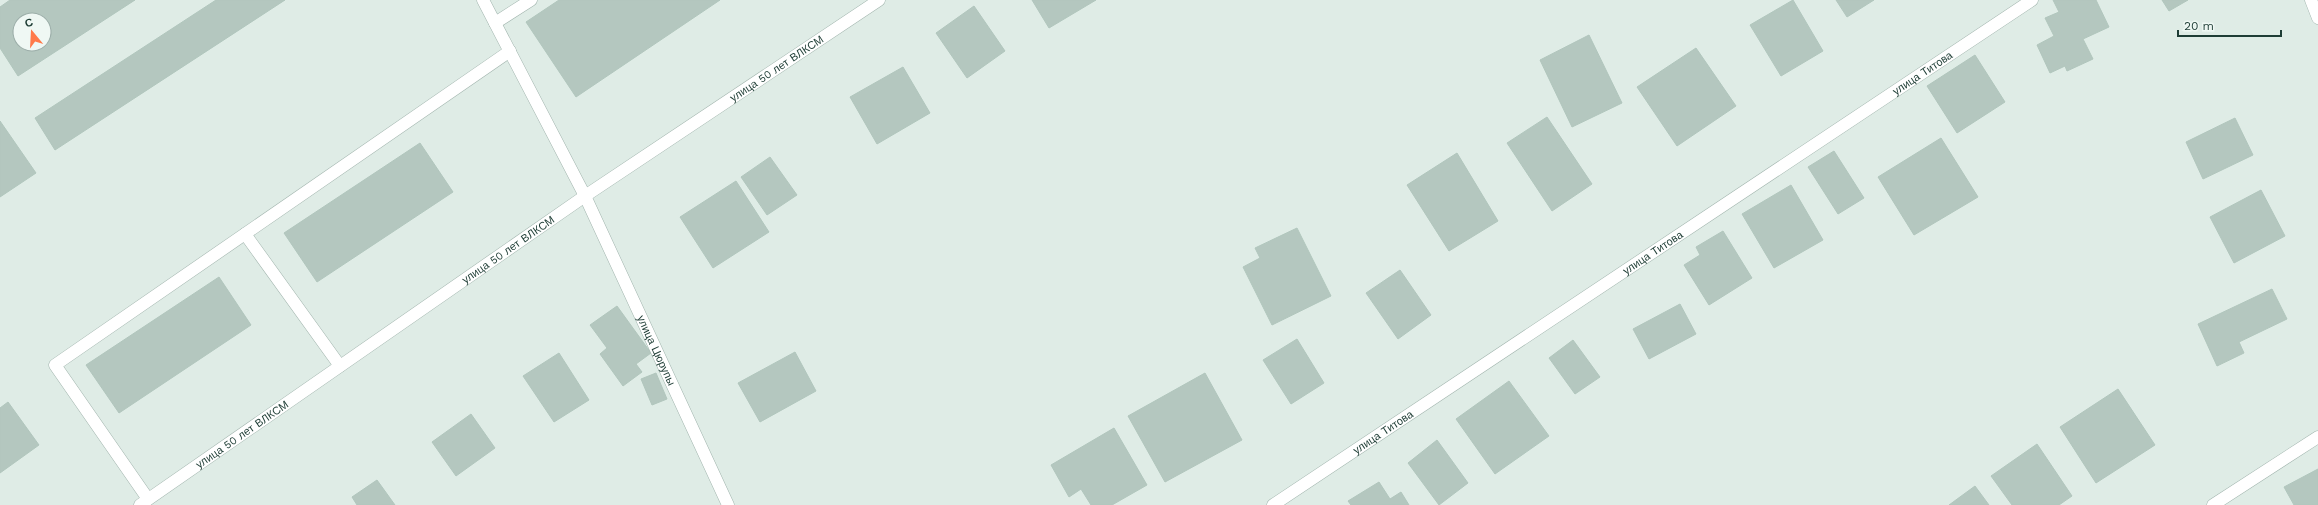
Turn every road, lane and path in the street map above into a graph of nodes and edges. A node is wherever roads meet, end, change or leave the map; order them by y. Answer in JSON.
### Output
{"nodes":[{"id":1,"x":484,"y":0,"type":"edge"},
{"id":2,"x":531,"y":0,"type":"edge"},
{"id":3,"x":879,"y":0,"type":"edge"},
{"id":4,"x":2032,"y":0,"type":"edge"},
{"id":5,"x":2311,"y":0,"type":"edge"},
{"id":6,"x":2318,"y":18,"type":"edge"},
{"id":7,"x":495,"y":23,"type":"junction"},
{"id":8,"x":510,"y":51,"type":"junction"},
{"id":9,"x":585,"y":196,"type":"junction"},
{"id":10,"x":245,"y":234,"type":"junction"},
{"id":11,"x":340,"y":366,"type":"junction"},
{"id":12,"x":2318,"y":437,"type":"edge"},
{"id":13,"x":144,"y":502,"type":"edge"},
{"id":14,"x":728,"y":505,"type":"edge"},
{"id":15,"x":1273,"y":505,"type":"edge"},
{"id":16,"x":2213,"y":505,"type":"edge"}],
"edges":[{"from":1,"to":7,"type":"street","name":"улица Цюрупы"},
{"from":2,"to":7,"type":"street"},
{"from":3,"to":9,"type":"street","name":"улица 50 лет ВЛКСМ"},
{"from":4,"to":15,"type":"street","name":"улица Титова"},
{"from":5,"to":6,"type":"street"},
{"from":7,"to":8,"type":"street","name":"улица Цюрупы"},
{"from":8,"to":9,"type":"street","name":"улица Цюрупы"},
{"from":8,"to":10,"type":"street"},
{"from":9,"to":11,"type":"street","name":"улица 50 лет ВЛКСМ"},
{"from":9,"to":14,"type":"street","name":"улица Цюрупы"},
{"from":10,"to":11,"type":"street"},
{"from":10,"to":13,"type":"street"},
{"from":11,"to":13,"type":"street","name":"улица 50 лет ВЛКСМ"},
{"from":12,"to":16,"type":"street"}]}
